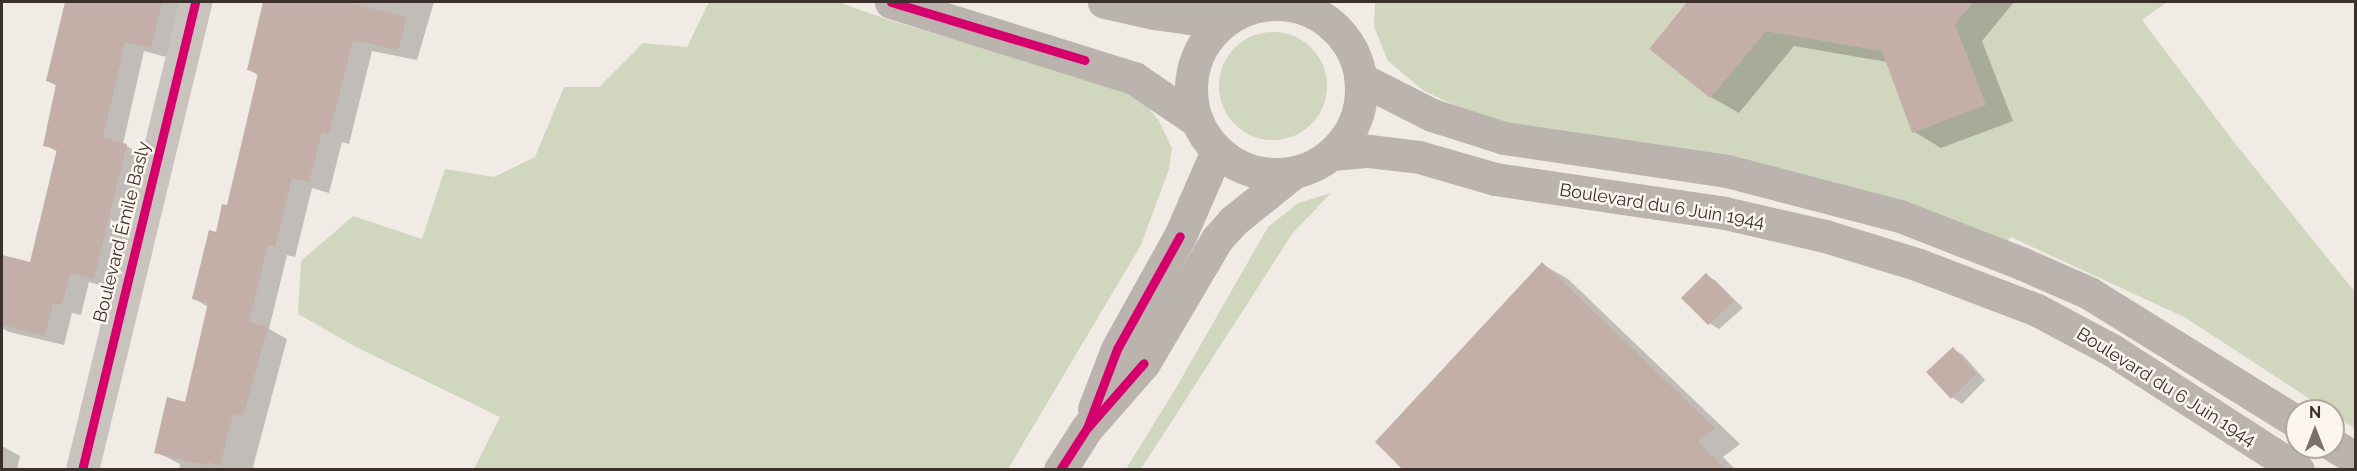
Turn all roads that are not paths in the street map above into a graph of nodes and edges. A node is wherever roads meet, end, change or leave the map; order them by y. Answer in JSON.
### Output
{"nodes":[{"id":1,"x":195,"y":2,"type":"edge"},
{"id":2,"x":891,"y":2,"type":"edge"},
{"id":3,"x":1104,"y":2,"type":"edge"},
{"id":4,"x":1343,"y":2,"type":"edge"},
{"id":5,"x":1275,"y":3,"type":"edge"},
{"id":6,"x":1229,"y":18,"type":"junction"},
{"id":7,"x":1342,"y":34,"type":"junction"},
{"id":8,"x":1361,"y":79,"type":"junction"},
{"id":9,"x":1197,"y":121,"type":"junction"},
{"id":10,"x":1217,"y":151,"type":"junction"},
{"id":11,"x":1332,"y":154,"type":"junction"},
{"id":12,"x":1293,"y":173,"type":"junction"},
{"id":13,"x":2285,"y":415,"type":"edge"},
{"id":14,"x":1086,"y":428,"type":"junction"},
{"id":15,"x":81,"y":470,"type":"edge"},
{"id":16,"x":1060,"y":470,"type":"edge"},
{"id":17,"x":2298,"y":470,"type":"edge"}],
"edges":[{"from":1,"to":15,"type":"street","name":"Boulevard Émile Basly"},
{"from":2,"to":9,"type":"main road"},
{"from":3,"to":6,"type":"main road"},
{"from":4,"to":7,"type":"main road"},
{"from":5,"to":6,"type":"main road"},
{"from":5,"to":7,"type":"main road"},
{"from":6,"to":9,"type":"main road"},
{"from":7,"to":8,"type":"main road"},
{"from":8,"to":11,"type":"main road"},
{"from":8,"to":13,"type":"main road"},
{"from":9,"to":10,"type":"main road"},
{"from":10,"to":12,"type":"main road"},
{"from":10,"to":14,"type":"main road"},
{"from":11,"to":12,"type":"main road"},
{"from":11,"to":17,"type":"main road","name":"Boulevard du 6 Juin 1944"},
{"from":12,"to":14,"type":"main road"},
{"from":14,"to":16,"type":"main road"}]}
